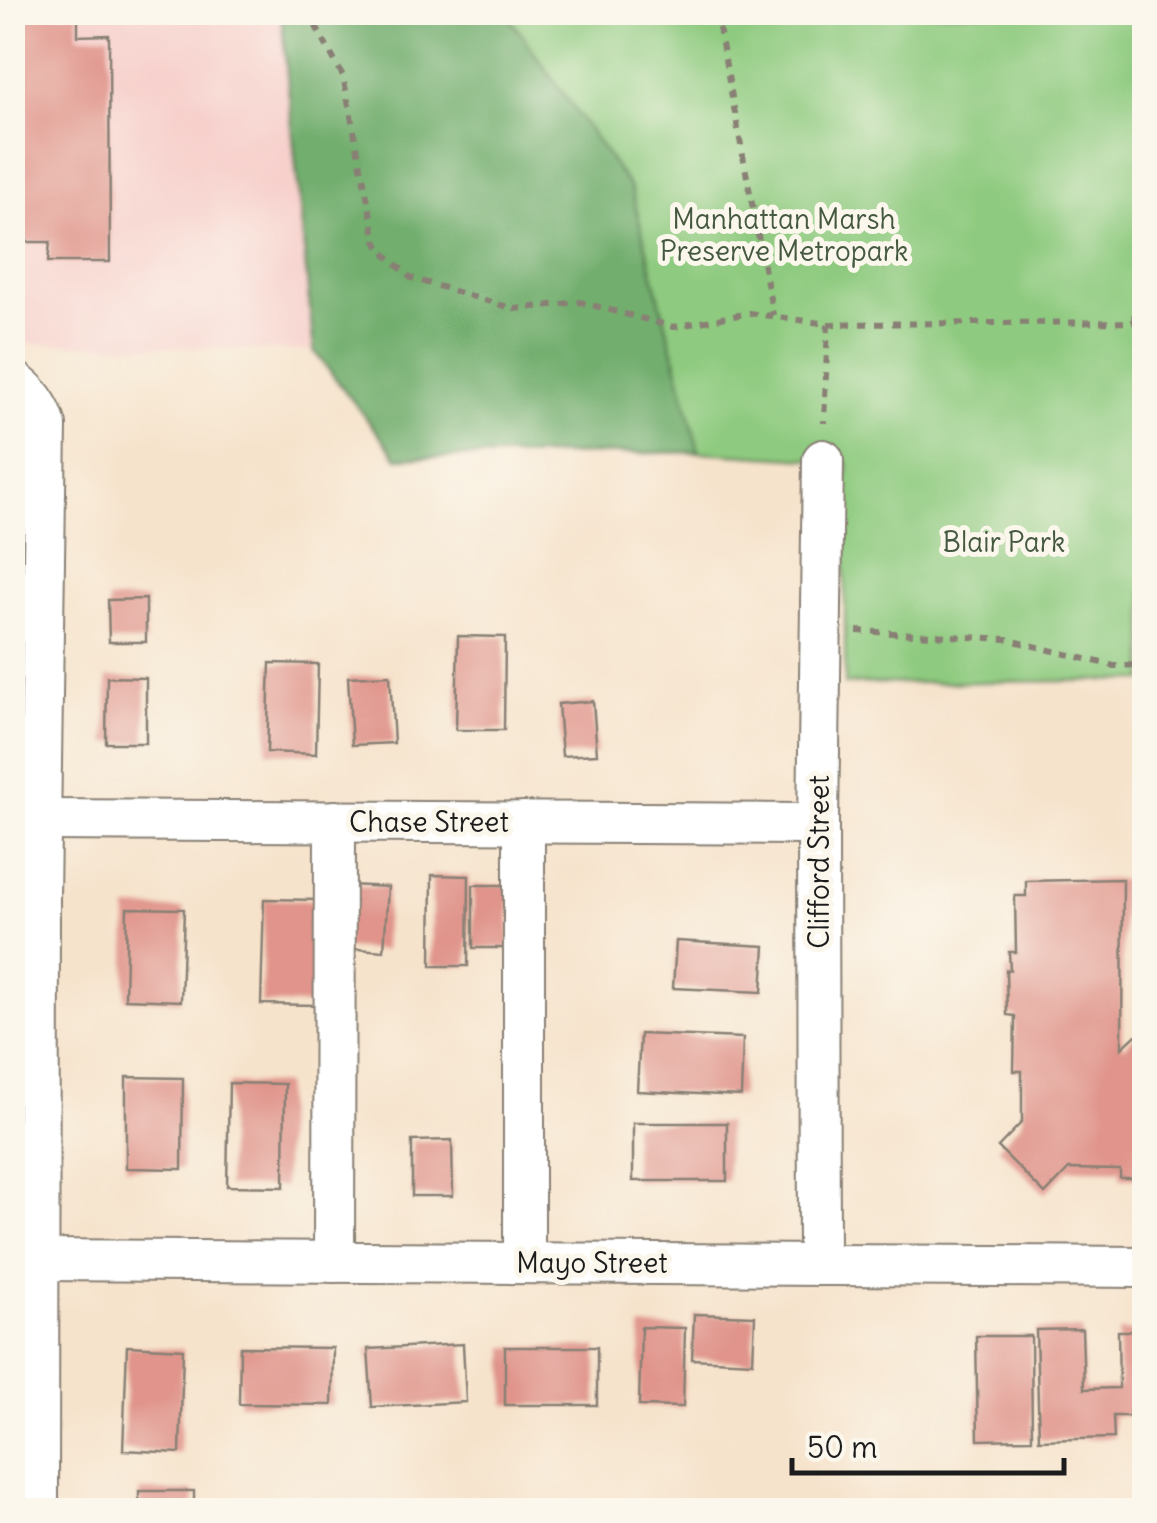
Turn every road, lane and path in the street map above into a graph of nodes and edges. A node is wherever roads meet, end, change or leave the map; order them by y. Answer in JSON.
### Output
{"nodes":[{"id":1,"x":308,"y":12,"type":"edge"},
{"id":2,"x":716,"y":12,"type":"edge"},
{"id":3,"x":1144,"y":144,"type":"edge"},
{"id":4,"x":773,"y":315,"type":"junction"},
{"id":5,"x":1134,"y":322,"type":"junction"},
{"id":6,"x":1144,"y":322,"type":"edge"},
{"id":7,"x":828,"y":324,"type":"junction"},
{"id":8,"x":20,"y":385,"type":"edge"},
{"id":9,"x":823,"y":460,"type":"joint"},
{"id":10,"x":820,"y":629,"type":"junction"},
{"id":11,"x":1144,"y":665,"type":"edge"},
{"id":12,"x":40,"y":820,"type":"junction"},
{"id":13,"x":335,"y":821,"type":"junction"},
{"id":14,"x":524,"y":822,"type":"junction"},
{"id":15,"x":818,"y":824,"type":"junction"},
{"id":16,"x":26,"y":897,"type":"edge"},
{"id":17,"x":39,"y":1260,"type":"junction"},
{"id":18,"x":334,"y":1262,"type":"junction"},
{"id":19,"x":524,"y":1263,"type":"junction"},
{"id":20,"x":819,"y":1265,"type":"junction"},
{"id":21,"x":1144,"y":1267,"type":"edge"},
{"id":22,"x":29,"y":1506,"type":"edge"}],
"edges":[{"from":1,"to":4,"type":"path"},
{"from":2,"to":4,"type":"path"},
{"from":3,"to":5,"type":"path"},
{"from":4,"to":7,"type":"path"},
{"from":5,"to":6,"type":"path"},
{"from":5,"to":7,"type":"path"},
{"from":7,"to":9,"type":"path"},
{"from":8,"to":12,"type":"street"},
{"from":9,"to":10,"type":"street","name":"Clifford Street"},
{"from":10,"to":11,"type":"path"},
{"from":10,"to":15,"type":"street","name":"Clifford Street"},
{"from":12,"to":13,"type":"street","name":"Chase Street"},
{"from":12,"to":16,"type":"street"},
{"from":13,"to":14,"type":"street","name":"Chase Street"},
{"from":13,"to":18,"type":"street"},
{"from":14,"to":15,"type":"street","name":"Chase Street"},
{"from":14,"to":19,"type":"street"},
{"from":15,"to":20,"type":"street","name":"Clifford Street"},
{"from":16,"to":17,"type":"street"},
{"from":17,"to":18,"type":"street","name":"Mayo Street"},
{"from":17,"to":22,"type":"street"},
{"from":18,"to":19,"type":"street","name":"Mayo Street"},
{"from":19,"to":20,"type":"street","name":"Mayo Street"},
{"from":20,"to":21,"type":"street","name":"Mayo Street"}]}
